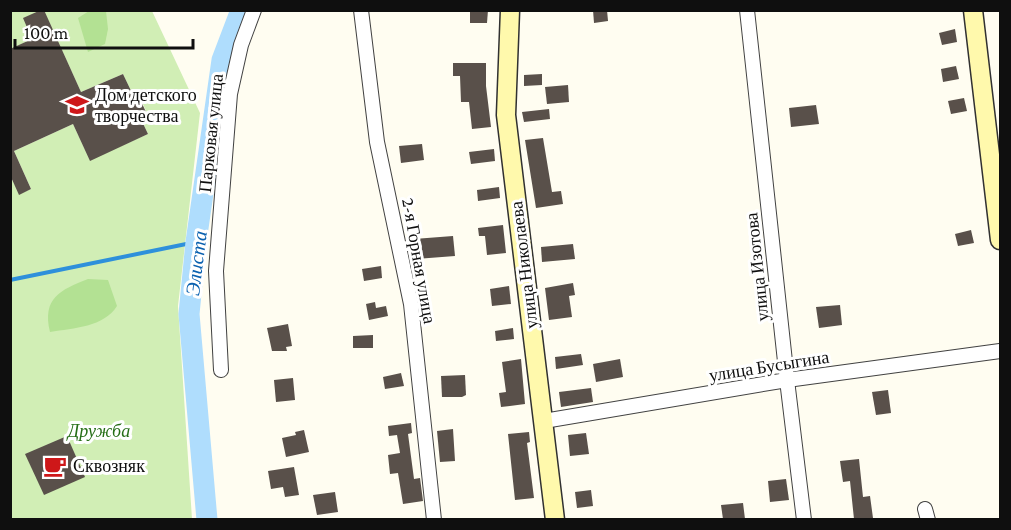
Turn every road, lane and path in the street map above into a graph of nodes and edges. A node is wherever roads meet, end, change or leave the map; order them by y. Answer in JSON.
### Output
{"nodes":[{"id":1,"x":254,"y":10,"type":"edge"},
{"id":2,"x":361,"y":10,"type":"edge"},
{"id":3,"x":510,"y":10,"type":"edge"},
{"id":4,"x":747,"y":10,"type":"edge"},
{"id":5,"x":973,"y":10,"type":"edge"},
{"id":6,"x":1000,"y":240,"type":"edge"},
{"id":7,"x":1000,"y":351,"type":"edge"},
{"id":8,"x":221,"y":370,"type":"dead end"},
{"id":9,"x":787,"y":380,"type":"junction"},
{"id":10,"x":544,"y":421,"type":"junction"},
{"id":11,"x":434,"y":519,"type":"edge"},
{"id":12,"x":555,"y":519,"type":"edge"},
{"id":13,"x":804,"y":519,"type":"edge"}],
"edges":[{"from":1,"to":8,"type":"street","name":"Парковая улица"},
{"from":2,"to":11,"type":"street","name":"2-я Горная улица"},
{"from":3,"to":10,"type":"street","name":"улица Николаева"},
{"from":4,"to":9,"type":"street","name":"улица Изотова"},
{"from":5,"to":6,"type":"street"},
{"from":7,"to":9,"type":"street","name":"улица Бусыгина"},
{"from":9,"to":10,"type":"street","name":"улица Бусыгина"},
{"from":9,"to":13,"type":"street","name":"улица Изотова"},
{"from":10,"to":12,"type":"street","name":"улица Николаева"}]}
